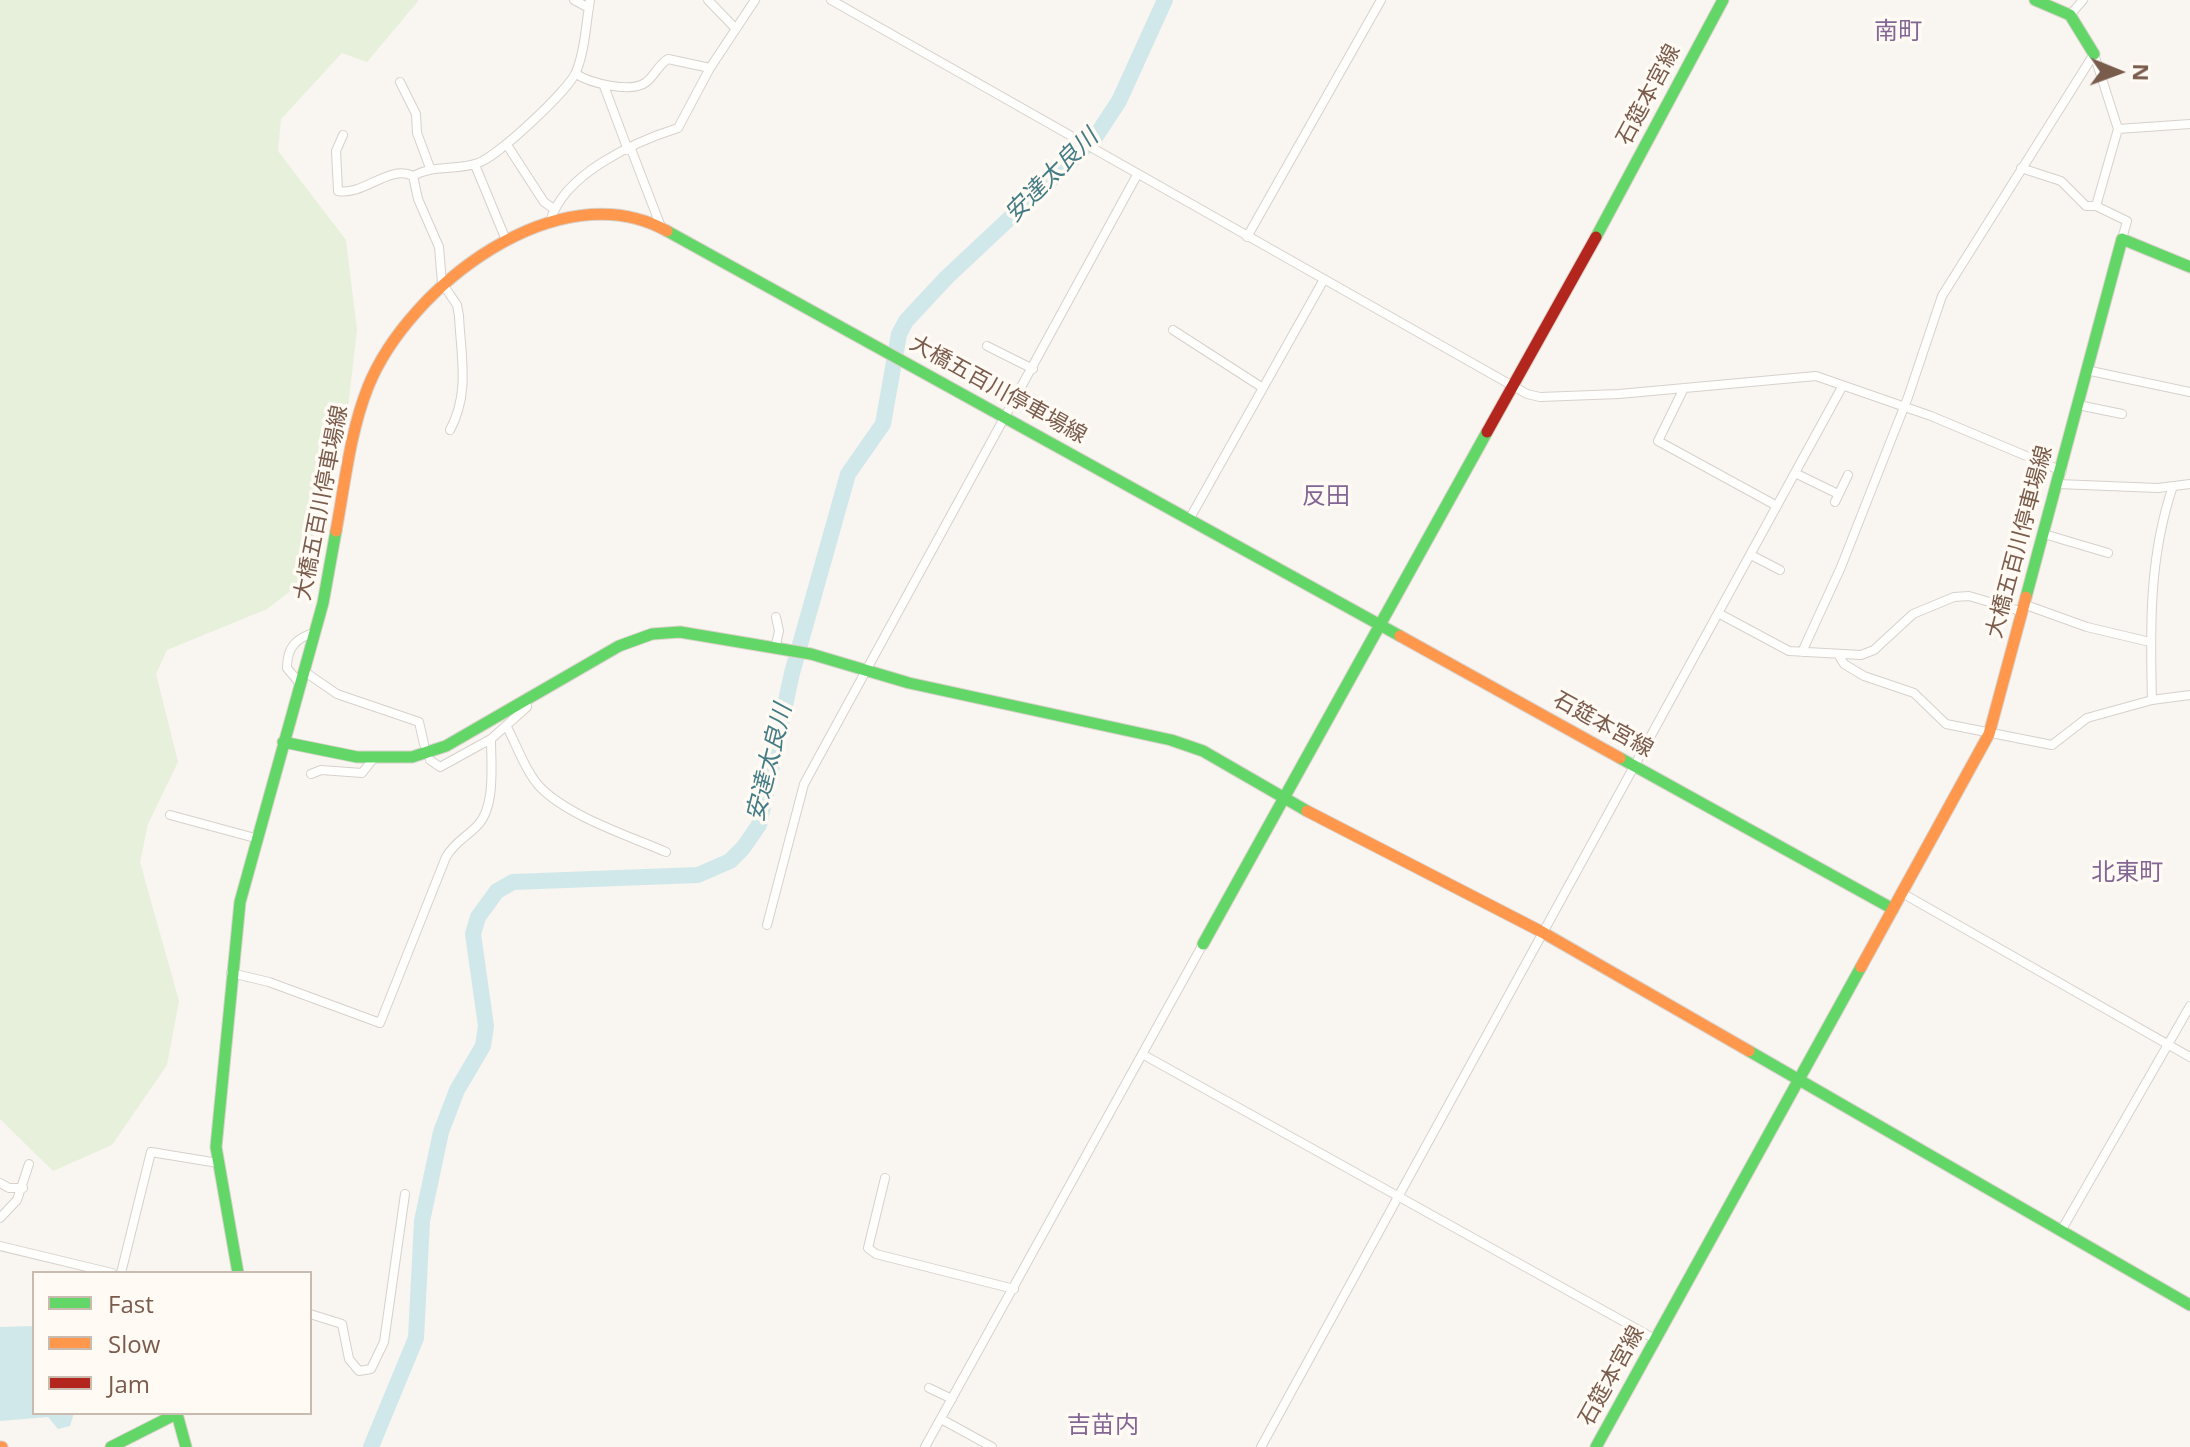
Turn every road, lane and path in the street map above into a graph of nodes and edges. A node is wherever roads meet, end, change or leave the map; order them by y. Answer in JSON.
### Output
{"nodes":[{"id":1,"x":574,"y":0,"type":"edge"},
{"id":2,"x":708,"y":0,"type":"edge"},
{"id":3,"x":755,"y":0,"type":"edge"},
{"id":4,"x":831,"y":0,"type":"edge"},
{"id":5,"x":1381,"y":0,"type":"edge"},
{"id":6,"x":1723,"y":0,"type":"edge"},
{"id":7,"x":2035,"y":0,"type":"edge"},
{"id":8,"x":2083,"y":0,"type":"edge"},
{"id":9,"x":589,"y":4,"type":"edge"},
{"id":10,"x":2070,"y":15,"type":"junction"},
{"id":11,"x":736,"y":29,"type":"junction"},
{"id":12,"x":2094,"y":54,"type":"junction"},
{"id":13,"x":710,"y":68,"type":"junction"},
{"id":14,"x":576,"y":74,"type":"junction"},
{"id":15,"x":400,"y":82,"type":"dead end"},
{"id":16,"x":604,"y":86,"type":"junction"},
{"id":17,"x":2190,"y":124,"type":"edge"},
{"id":18,"x":2118,"y":129,"type":"junction"},
{"id":19,"x":343,"y":135,"type":"dead end"},
{"id":20,"x":507,"y":145,"type":"junction"},
{"id":21,"x":630,"y":150,"type":"junction"},
{"id":22,"x":475,"y":165,"type":"junction"},
{"id":23,"x":430,"y":168,"type":"junction"},
{"id":24,"x":2021,"y":168,"type":"junction"},
{"id":25,"x":1137,"y":175,"type":"junction"},
{"id":26,"x":413,"y":176,"type":"junction"},
{"id":27,"x":2096,"y":206,"type":"junction"},
{"id":28,"x":554,"y":209,"type":"junction"},
{"id":29,"x":550,"y":222,"type":"junction"},
{"id":30,"x":661,"y":227,"type":"junction"},
{"id":31,"x":1247,"y":237,"type":"junction"},
{"id":32,"x":2122,"y":239,"type":"junction"},
{"id":33,"x":506,"y":240,"type":"junction"},
{"id":34,"x":2190,"y":267,"type":"edge"},
{"id":35,"x":1323,"y":281,"type":"junction"},
{"id":36,"x":442,"y":283,"type":"junction"},
{"id":37,"x":1173,"y":330,"type":"dead end"},
{"id":38,"x":987,"y":346,"type":"dead end"},
{"id":39,"x":1033,"y":369,"type":"junction"},
{"id":40,"x":2086,"y":370,"type":"junction"},
{"id":41,"x":1510,"y":387,"type":"junction"},
{"id":42,"x":1842,"y":387,"type":"junction"},
{"id":43,"x":1263,"y":388,"type":"junction"},
{"id":44,"x":1684,"y":388,"type":"junction"},
{"id":45,"x":2190,"y":392,"type":"edge"},
{"id":46,"x":2078,"y":405,"type":"junction"},
{"id":47,"x":1901,"y":407,"type":"junction"},
{"id":48,"x":2122,"y":414,"type":"dead end"},
{"id":49,"x":1006,"y":418,"type":"junction"},
{"id":50,"x":450,"y":430,"type":"dead end"},
{"id":51,"x":2062,"y":471,"type":"junction"},
{"id":52,"x":1795,"y":473,"type":"junction"},
{"id":53,"x":1848,"y":475,"type":"dead end"},
{"id":54,"x":2058,"y":484,"type":"junction"},
{"id":55,"x":2190,"y":484,"type":"edge"},
{"id":56,"x":2173,"y":486,"type":"junction"},
{"id":57,"x":1777,"y":506,"type":"junction"},
{"id":58,"x":1190,"y":518,"type":"junction"},
{"id":59,"x":2044,"y":534,"type":"junction"},
{"id":60,"x":2108,"y":553,"type":"dead end"},
{"id":61,"x":1751,"y":555,"type":"junction"},
{"id":62,"x":1780,"y":570,"type":"dead end"},
{"id":63,"x":2021,"y":608,"type":"junction"},
{"id":64,"x":1718,"y":613,"type":"junction"},
{"id":65,"x":776,"y":617,"type":"dead end"},
{"id":66,"x":1379,"y":624,"type":"junction"},
{"id":67,"x":316,"y":632,"type":"junction"},
{"id":68,"x":2150,"y":642,"type":"junction"},
{"id":69,"x":778,"y":649,"type":"junction"},
{"id":70,"x":1802,"y":652,"type":"junction"},
{"id":71,"x":1838,"y":654,"type":"junction"},
{"id":72,"x":305,"y":672,"type":"junction"},
{"id":73,"x":867,"y":672,"type":"junction"},
{"id":74,"x":301,"y":685,"type":"junction"},
{"id":75,"x":2190,"y":695,"type":"edge"},
{"id":76,"x":526,"y":699,"type":"junction"},
{"id":77,"x":2152,"y":700,"type":"junction"},
{"id":78,"x":507,"y":727,"type":"junction"},
{"id":79,"x":1989,"y":734,"type":"junction"},
{"id":80,"x":491,"y":739,"type":"junction"},
{"id":81,"x":283,"y":742,"type":"junction"},
{"id":82,"x":424,"y":744,"type":"dead end"},
{"id":83,"x":374,"y":758,"type":"junction"},
{"id":84,"x":430,"y":760,"type":"dead end"},
{"id":85,"x":1635,"y":765,"type":"junction"},
{"id":86,"x":311,"y":774,"type":"dead end"},
{"id":87,"x":1283,"y":799,"type":"junction"},
{"id":88,"x":170,"y":815,"type":"dead end"},
{"id":89,"x":255,"y":838,"type":"junction"},
{"id":90,"x":666,"y":852,"type":"dead end"},
{"id":91,"x":1902,"y":893,"type":"junction"},
{"id":92,"x":1893,"y":909,"type":"junction"},
{"id":93,"x":767,"y":925,"type":"dead end"},
{"id":94,"x":1542,"y":932,"type":"junction"},
{"id":95,"x":1203,"y":944,"type":"joint"},
{"id":96,"x":231,"y":973,"type":"junction"},
{"id":97,"x":2190,"y":1006,"type":"edge"},
{"id":98,"x":2167,"y":1044,"type":"junction"},
{"id":99,"x":1142,"y":1054,"type":"junction"},
{"id":100,"x":2190,"y":1057,"type":"edge"},
{"id":101,"x":1797,"y":1078,"type":"junction"},
{"id":102,"x":218,"y":1163,"type":"junction"},
{"id":103,"x":29,"y":1164,"type":"dead end"},
{"id":104,"x":885,"y":1178,"type":"dead end"},
{"id":105,"x":0,"y":1183,"type":"edge"},
{"id":106,"x":23,"y":1188,"type":"junction"},
{"id":107,"x":405,"y":1194,"type":"dead end"},
{"id":108,"x":1398,"y":1197,"type":"junction"},
{"id":109,"x":0,"y":1218,"type":"edge"},
{"id":110,"x":2061,"y":1231,"type":"junction"},
{"id":111,"x":0,"y":1246,"type":"edge"},
{"id":112,"x":104,"y":1271,"type":"edge"},
{"id":113,"x":121,"y":1271,"type":"edge"},
{"id":114,"x":238,"y":1271,"type":"edge"},
{"id":115,"x":1014,"y":1289,"type":"junction"},
{"id":116,"x":2190,"y":1305,"type":"edge"},
{"id":117,"x":312,"y":1315,"type":"edge"},
{"id":118,"x":1655,"y":1339,"type":"junction"},
{"id":119,"x":929,"y":1388,"type":"dead end"},
{"id":120,"x":952,"y":1399,"type":"junction"},
{"id":121,"x":174,"y":1415,"type":"edge"},
{"id":122,"x":178,"y":1415,"type":"edge"},
{"id":123,"x":941,"y":1419,"type":"junction"},
{"id":124,"x":111,"y":1447,"type":"edge"},
{"id":125,"x":186,"y":1447,"type":"edge"},
{"id":126,"x":925,"y":1447,"type":"edge"},
{"id":127,"x":992,"y":1447,"type":"edge"},
{"id":128,"x":1261,"y":1447,"type":"edge"},
{"id":129,"x":1596,"y":1447,"type":"edge"}],
"edges":[{"from":1,"to":9,"type":"street"},
{"from":2,"to":11,"type":"street"},
{"from":3,"to":11,"type":"street"},
{"from":4,"to":25,"type":"street"},
{"from":5,"to":31,"type":"street"},
{"from":6,"to":41,"type":"main road","name":"石筵本宮線"},
{"from":7,"to":10,"type":"main road"},
{"from":8,"to":10,"type":"street"},
{"from":9,"to":14,"type":"street"},
{"from":10,"to":12,"type":"main road"},
{"from":11,"to":13,"type":"street"},
{"from":12,"to":18,"type":"street"},
{"from":12,"to":24,"type":"street"},
{"from":13,"to":16,"type":"street"},
{"from":13,"to":21,"type":"street"},
{"from":14,"to":16,"type":"street"},
{"from":14,"to":20,"type":"street"},
{"from":15,"to":23,"type":"street"},
{"from":16,"to":21,"type":"street"},
{"from":17,"to":18,"type":"street"},
{"from":18,"to":27,"type":"street"},
{"from":19,"to":26,"type":"street"},
{"from":20,"to":22,"type":"street"},
{"from":20,"to":28,"type":"street"},
{"from":21,"to":28,"type":"street"},
{"from":21,"to":30,"type":"street"},
{"from":22,"to":23,"type":"street"},
{"from":22,"to":33,"type":"street"},
{"from":23,"to":26,"type":"street"},
{"from":24,"to":27,"type":"street"},
{"from":24,"to":47,"type":"street"},
{"from":25,"to":31,"type":"street"},
{"from":25,"to":39,"type":"street"},
{"from":26,"to":36,"type":"street"},
{"from":27,"to":32,"type":"street"},
{"from":28,"to":29,"type":"street"},
{"from":29,"to":30,"type":"main road","name":"大橋五百川停車場線"},
{"from":29,"to":33,"type":"main road","name":"大橋五百川停車場線"},
{"from":30,"to":49,"type":"main road","name":"大橋五百川停車場線"},
{"from":31,"to":35,"type":"street"},
{"from":32,"to":34,"type":"main road"},
{"from":32,"to":40,"type":"main road","name":"大橋五百川停車場線"},
{"from":33,"to":36,"type":"main road","name":"大橋五百川停車場線"},
{"from":35,"to":41,"type":"street"},
{"from":35,"to":43,"type":"street"},
{"from":36,"to":50,"type":"street"},
{"from":36,"to":67,"type":"main road","name":"大橋五百川停車場線"},
{"from":37,"to":43,"type":"street"},
{"from":38,"to":39,"type":"street"},
{"from":39,"to":49,"type":"street"},
{"from":40,"to":45,"type":"street"},
{"from":40,"to":46,"type":"main road","name":"大橋五百川停車場線"},
{"from":41,"to":44,"type":"street"},
{"from":41,"to":66,"type":"main road","name":"石筵本宮線"},
{"from":42,"to":44,"type":"street"},
{"from":42,"to":47,"type":"street"},
{"from":42,"to":52,"type":"street"},
{"from":43,"to":58,"type":"street"},
{"from":44,"to":57,"type":"street"},
{"from":46,"to":48,"type":"street"},
{"from":46,"to":51,"type":"main road","name":"大橋五百川停車場線"},
{"from":47,"to":51,"type":"street"},
{"from":47,"to":70,"type":"street"},
{"from":49,"to":58,"type":"main road","name":"大橋五百川停車場線"},
{"from":49,"to":73,"type":"street"},
{"from":51,"to":54,"type":"main road","name":"大橋五百川停車場線"},
{"from":52,"to":53,"type":"street"},
{"from":52,"to":57,"type":"street"},
{"from":54,"to":56,"type":"street"},
{"from":54,"to":59,"type":"main road","name":"大橋五百川停車場線"},
{"from":55,"to":56,"type":"street"},
{"from":56,"to":68,"type":"street"},
{"from":57,"to":61,"type":"street"},
{"from":58,"to":66,"type":"main road","name":"大橋五百川停車場線"},
{"from":59,"to":60,"type":"street"},
{"from":59,"to":63,"type":"main road","name":"大橋五百川停車場線"},
{"from":61,"to":62,"type":"street"},
{"from":61,"to":64,"type":"street"},
{"from":63,"to":68,"type":"street"},
{"from":63,"to":71,"type":"street"},
{"from":63,"to":79,"type":"main road","name":"大橋五百川停車場線"},
{"from":64,"to":70,"type":"street"},
{"from":64,"to":85,"type":"street"},
{"from":65,"to":69,"type":"street"},
{"from":66,"to":85,"type":"main road","name":"石筵本宮線"},
{"from":66,"to":87,"type":"main road"},
{"from":67,"to":72,"type":"main road","name":"大橋五百川停車場線"},
{"from":67,"to":74,"type":"street"},
{"from":68,"to":77,"type":"street"},
{"from":69,"to":73,"type":"main road"},
{"from":69,"to":76,"type":"main road"},
{"from":70,"to":71,"type":"street"},
{"from":71,"to":79,"type":"street"},
{"from":72,"to":74,"type":"main road","name":"大橋五百川停車場線"},
{"from":72,"to":82,"type":"street"},
{"from":73,"to":87,"type":"main road"},
{"from":73,"to":93,"type":"street"},
{"from":74,"to":81,"type":"main road","name":"大橋五百川停車場線"},
{"from":75,"to":77,"type":"street"},
{"from":76,"to":78,"type":"street"},
{"from":76,"to":83,"type":"main road"},
{"from":77,"to":79,"type":"street"},
{"from":78,"to":80,"type":"street"},
{"from":78,"to":90,"type":"street"},
{"from":79,"to":91,"type":"main road","name":"大橋五百川停車場線"},
{"from":80,"to":84,"type":"street"},
{"from":80,"to":96,"type":"street"},
{"from":81,"to":83,"type":"main road"},
{"from":81,"to":89,"type":"main road","name":"大橋五百川停車場線"},
{"from":83,"to":86,"type":"street"},
{"from":85,"to":92,"type":"main road","name":"石筵本宮線"},
{"from":85,"to":94,"type":"street"},
{"from":87,"to":94,"type":"main road"},
{"from":87,"to":95,"type":"main road"},
{"from":88,"to":89,"type":"street"},
{"from":89,"to":96,"type":"main road","name":"大橋五百川停車場線"},
{"from":91,"to":92,"type":"main road","name":"大橋五百川停車場線"},
{"from":91,"to":98,"type":"street"},
{"from":92,"to":101,"type":"main road","name":"石筵本宮線"},
{"from":94,"to":101,"type":"main road"},
{"from":94,"to":108,"type":"street"},
{"from":95,"to":99,"type":"street"},
{"from":96,"to":102,"type":"main road","name":"大橋五百川停車場線"},
{"from":97,"to":98,"type":"street"},
{"from":98,"to":100,"type":"street"},
{"from":98,"to":110,"type":"street"},
{"from":99,"to":108,"type":"street"},
{"from":99,"to":115,"type":"street"},
{"from":101,"to":110,"type":"main road"},
{"from":101,"to":118,"type":"main road","name":"石筵本宮線"},
{"from":102,"to":113,"type":"street"},
{"from":102,"to":114,"type":"main road","name":"大橋五百川停車場線"},
{"from":103,"to":106,"type":"street"},
{"from":104,"to":115,"type":"street"},
{"from":105,"to":106,"type":"street"},
{"from":106,"to":109,"type":"street"},
{"from":107,"to":117,"type":"street"},
{"from":108,"to":118,"type":"street"},
{"from":108,"to":128,"type":"street"},
{"from":110,"to":116,"type":"main road"},
{"from":111,"to":112,"type":"street"},
{"from":115,"to":120,"type":"street"},
{"from":118,"to":129,"type":"main road","name":"石筵本宮線"},
{"from":119,"to":120,"type":"street"},
{"from":120,"to":123,"type":"street"},
{"from":121,"to":124,"type":"main road"},
{"from":122,"to":125,"type":"main road"},
{"from":123,"to":126,"type":"street"},
{"from":123,"to":127,"type":"street"}]}
